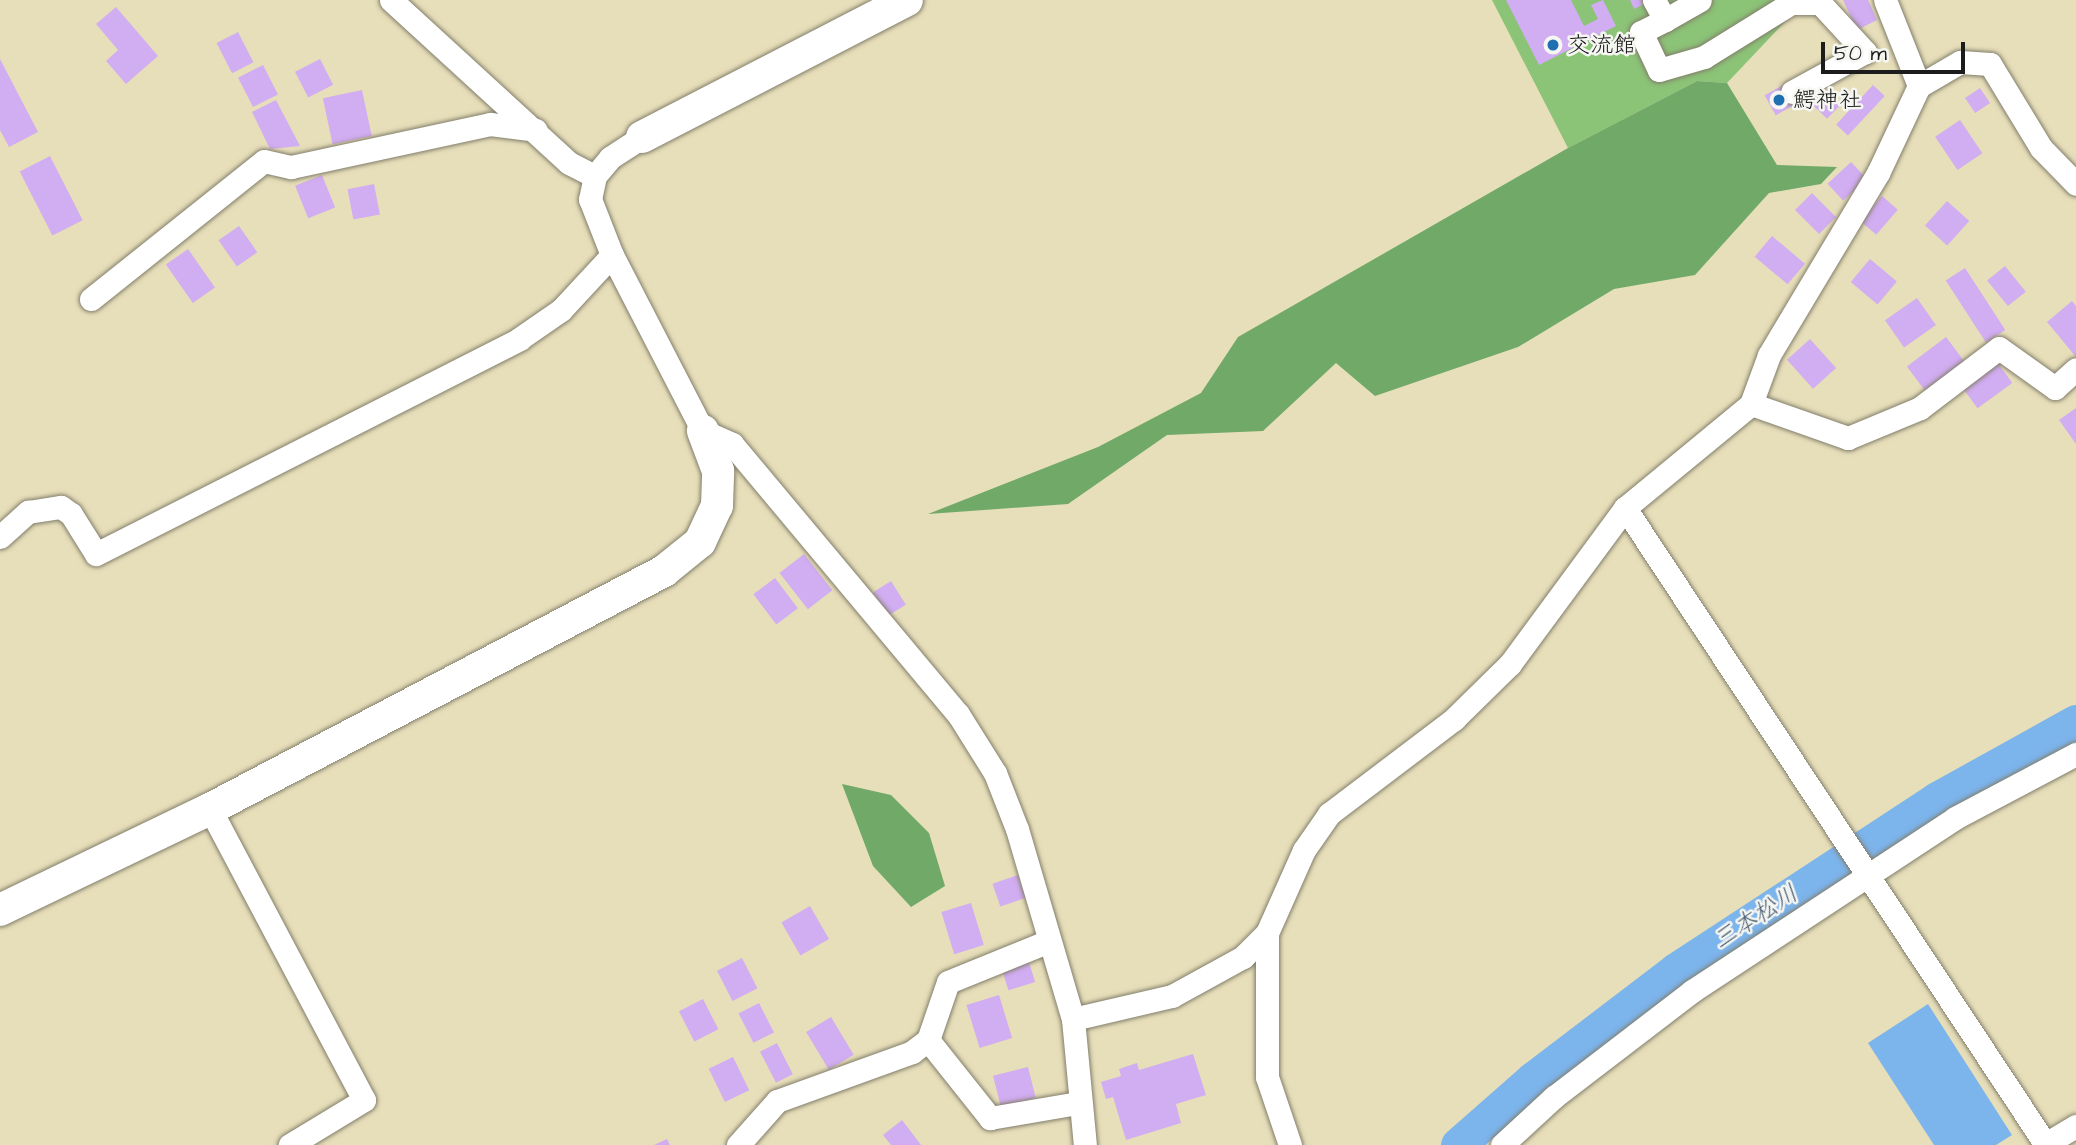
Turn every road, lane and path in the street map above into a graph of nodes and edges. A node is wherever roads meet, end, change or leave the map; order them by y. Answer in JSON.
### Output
{"nodes":[{"id":1,"x":391,"y":0,"type":"edge"},
{"id":2,"x":907,"y":0,"type":"edge"},
{"id":3,"x":1700,"y":0,"type":"edge"},
{"id":4,"x":1885,"y":0,"type":"edge"},
{"id":5,"x":1660,"y":10,"type":"edge"},
{"id":6,"x":1919,"y":86,"type":"junction"},
{"id":7,"x":1792,"y":92,"type":"dead end"},
{"id":8,"x":536,"y":130,"type":"junction"},
{"id":9,"x":642,"y":137,"type":"joint"},
{"id":10,"x":595,"y":176,"type":"junction"},
{"id":11,"x":2076,"y":184,"type":"edge"},
{"id":12,"x":612,"y":255,"type":"junction"},
{"id":13,"x":91,"y":299,"type":"dead end"},
{"id":14,"x":2076,"y":369,"type":"edge"},
{"id":15,"x":1751,"y":404,"type":"junction"},
{"id":16,"x":703,"y":431,"type":"junction"},
{"id":17,"x":1625,"y":508,"type":"junction"},
{"id":18,"x":0,"y":537,"type":"edge"},
{"id":19,"x":2076,"y":754,"type":"edge"},
{"id":20,"x":210,"y":808,"type":"junction"},
{"id":21,"x":1866,"y":874,"type":"junction"},
{"id":22,"x":0,"y":909,"type":"edge"},
{"id":23,"x":1267,"y":933,"type":"junction"},
{"id":24,"x":1049,"y":941,"type":"junction"},
{"id":25,"x":1073,"y":1019,"type":"junction"},
{"id":26,"x":928,"y":1040,"type":"junction"},
{"id":27,"x":1078,"y":1103,"type":"junction"},
{"id":28,"x":2076,"y":1126,"type":"edge"},
{"id":29,"x":290,"y":1145,"type":"edge"},
{"id":30,"x":738,"y":1145,"type":"edge"},
{"id":31,"x":1085,"y":1145,"type":"edge"},
{"id":32,"x":1290,"y":1145,"type":"edge"},
{"id":33,"x":1502,"y":1145,"type":"edge"},
{"id":34,"x":2045,"y":1145,"type":"edge"}],
"edges":[{"from":1,"to":8,"type":"street"},
{"from":2,"to":9,"type":"street"},
{"from":3,"to":5,"type":"street"},
{"from":4,"to":6,"type":"street"},
{"from":5,"to":7,"type":"street"},
{"from":6,"to":11,"type":"street"},
{"from":6,"to":15,"type":"street"},
{"from":8,"to":10,"type":"street"},
{"from":8,"to":13,"type":"street"},
{"from":9,"to":10,"type":"street"},
{"from":10,"to":12,"type":"street"},
{"from":12,"to":16,"type":"street"},
{"from":12,"to":18,"type":"street"},
{"from":14,"to":15,"type":"street"},
{"from":15,"to":17,"type":"street"},
{"from":16,"to":20,"type":"street"},
{"from":16,"to":24,"type":"street"},
{"from":17,"to":21,"type":"street"},
{"from":17,"to":23,"type":"street"},
{"from":19,"to":21,"type":"street"},
{"from":20,"to":22,"type":"street"},
{"from":20,"to":29,"type":"street"},
{"from":21,"to":33,"type":"street"},
{"from":21,"to":34,"type":"street"},
{"from":23,"to":25,"type":"street"},
{"from":23,"to":32,"type":"street"},
{"from":24,"to":25,"type":"street"},
{"from":24,"to":26,"type":"street"},
{"from":25,"to":27,"type":"street"},
{"from":26,"to":27,"type":"street"},
{"from":26,"to":30,"type":"street"},
{"from":27,"to":31,"type":"street"},
{"from":28,"to":34,"type":"street"}]}
